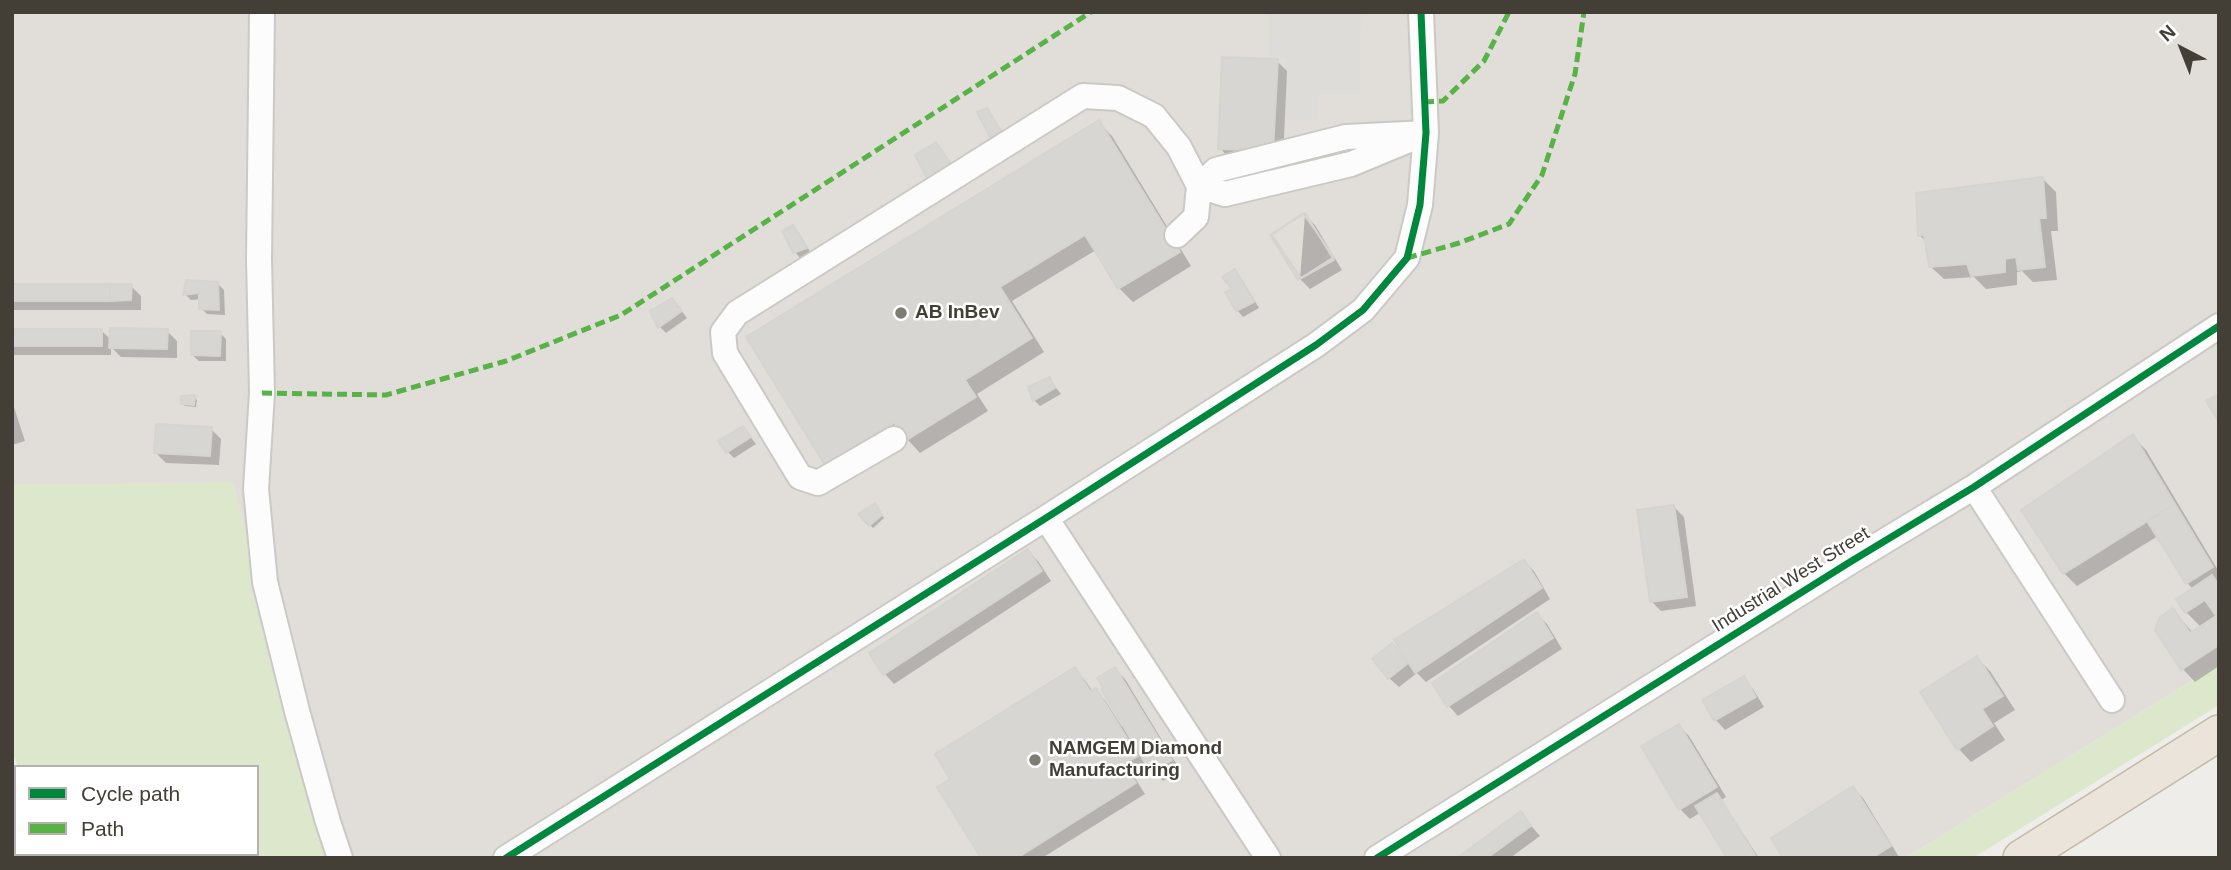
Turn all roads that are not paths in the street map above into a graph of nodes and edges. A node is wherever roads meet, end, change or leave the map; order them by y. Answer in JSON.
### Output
{"nodes":[{"id":1,"x":262,"y":12,"type":"edge"},
{"id":2,"x":1421,"y":12,"type":"edge"},
{"id":3,"x":1426,"y":133,"type":"junction"},
{"id":4,"x":1199,"y":186,"type":"junction"},
{"id":5,"x":1177,"y":235,"type":"dead end"},
{"id":6,"x":2219,"y":326,"type":"edge"},
{"id":7,"x":894,"y":439,"type":"dead end"},
{"id":8,"x":1974,"y":487,"type":"junction"},
{"id":9,"x":1046,"y":518,"type":"junction"},
{"id":10,"x":2112,"y":699,"type":"dead end"},
{"id":11,"x":2219,"y":733,"type":"edge"},
{"id":12,"x":340,"y":858,"type":"edge"},
{"id":13,"x":506,"y":858,"type":"edge"},
{"id":14,"x":1268,"y":858,"type":"edge"},
{"id":15,"x":1377,"y":858,"type":"edge"},
{"id":16,"x":2021,"y":858,"type":"edge"}],
"edges":[{"from":1,"to":12,"type":"street"},
{"from":2,"to":3,"type":"street"},
{"from":3,"to":4,"type":"street"},
{"from":3,"to":9,"type":"street"},
{"from":4,"to":5,"type":"street"},
{"from":4,"to":7,"type":"street"},
{"from":6,"to":8,"type":"street","name":"Industrial West Street"},
{"from":8,"to":10,"type":"street"},
{"from":8,"to":15,"type":"street","name":"Industrial West Street"},
{"from":9,"to":13,"type":"street"},
{"from":9,"to":14,"type":"street"},
{"from":11,"to":16,"type":"highway"}]}
